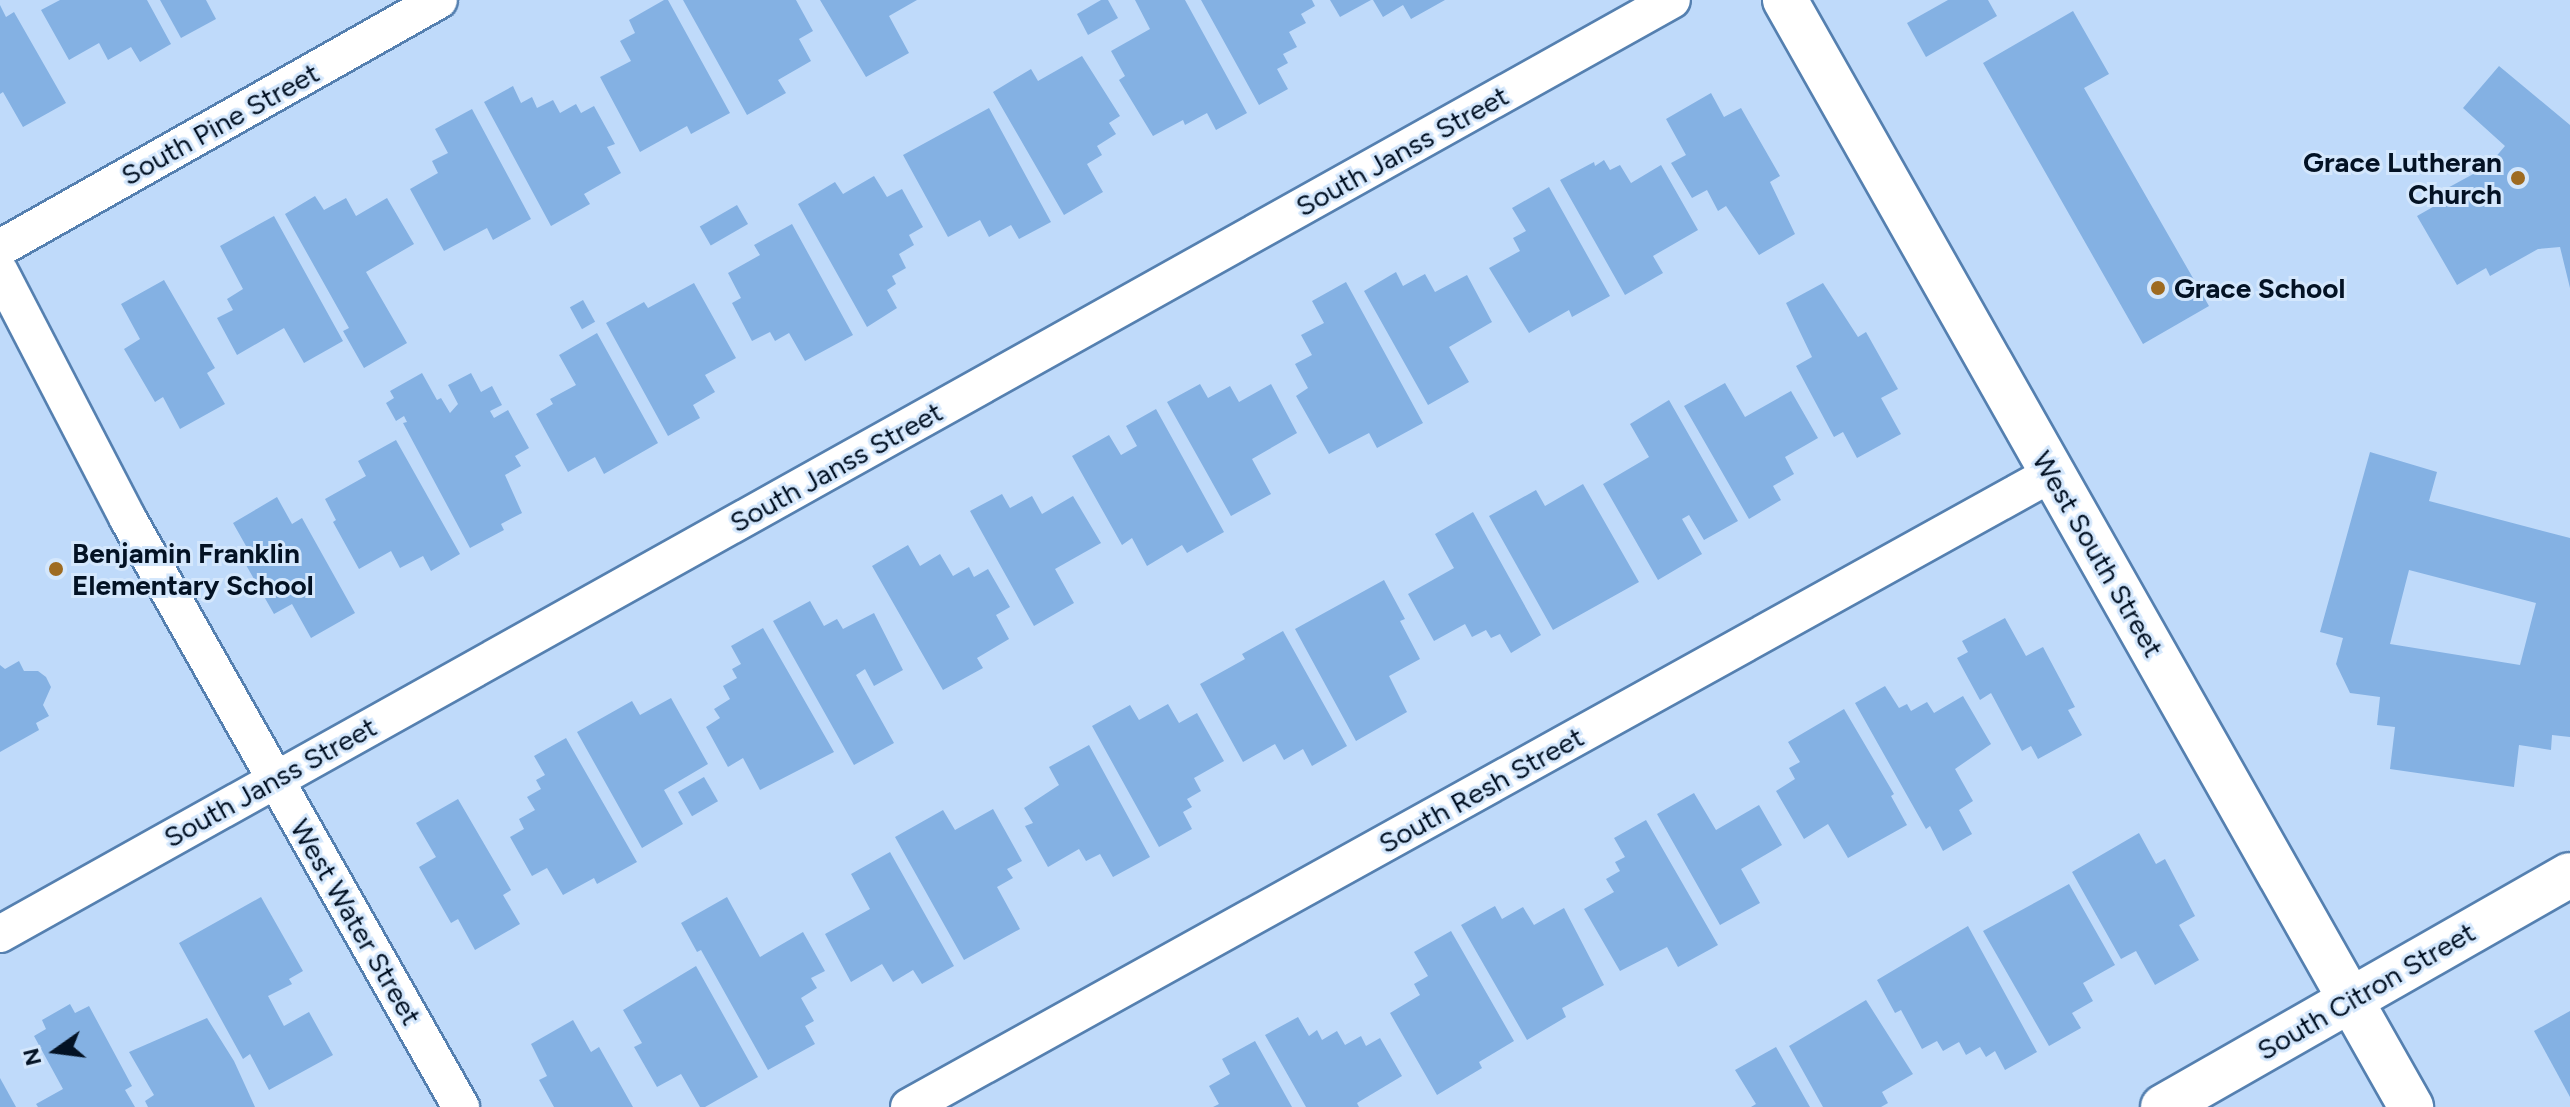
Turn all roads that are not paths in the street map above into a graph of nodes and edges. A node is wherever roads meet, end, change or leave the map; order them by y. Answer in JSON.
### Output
{"nodes":[{"id":1,"x":439,"y":0,"type":"edge"},
{"id":2,"x":1672,"y":0,"type":"edge"},
{"id":3,"x":1785,"y":0,"type":"edge"},
{"id":4,"x":0,"y":248,"type":"edge"},
{"id":5,"x":0,"y":272,"type":"edge"},
{"id":6,"x":2053,"y":473,"type":"junction"},
{"id":7,"x":276,"y":779,"type":"junction"},
{"id":8,"x":2570,"y":875,"type":"edge"},
{"id":9,"x":0,"y":934,"type":"edge"},
{"id":10,"x":2351,"y":999,"type":"junction"},
{"id":11,"x":461,"y":1107,"type":"edge"},
{"id":12,"x":909,"y":1107,"type":"edge"},
{"id":13,"x":2163,"y":1107,"type":"edge"},
{"id":14,"x":2411,"y":1107,"type":"edge"}],
"edges":[{"from":1,"to":4,"type":"street","name":"South Pine Street"},
{"from":2,"to":7,"type":"street","name":"South Janss Street"},
{"from":3,"to":6,"type":"street","name":"West South Street"},
{"from":5,"to":7,"type":"street","name":"West Water Street"},
{"from":6,"to":10,"type":"street","name":"West South Street"},
{"from":6,"to":12,"type":"street","name":"South Resh Street"},
{"from":7,"to":9,"type":"street","name":"South Janss Street"},
{"from":7,"to":11,"type":"street","name":"West Water Street"},
{"from":8,"to":10,"type":"street","name":"South Citron Street"},
{"from":10,"to":13,"type":"street","name":"South Citron Street"},
{"from":10,"to":14,"type":"street","name":"West South Street"}]}
